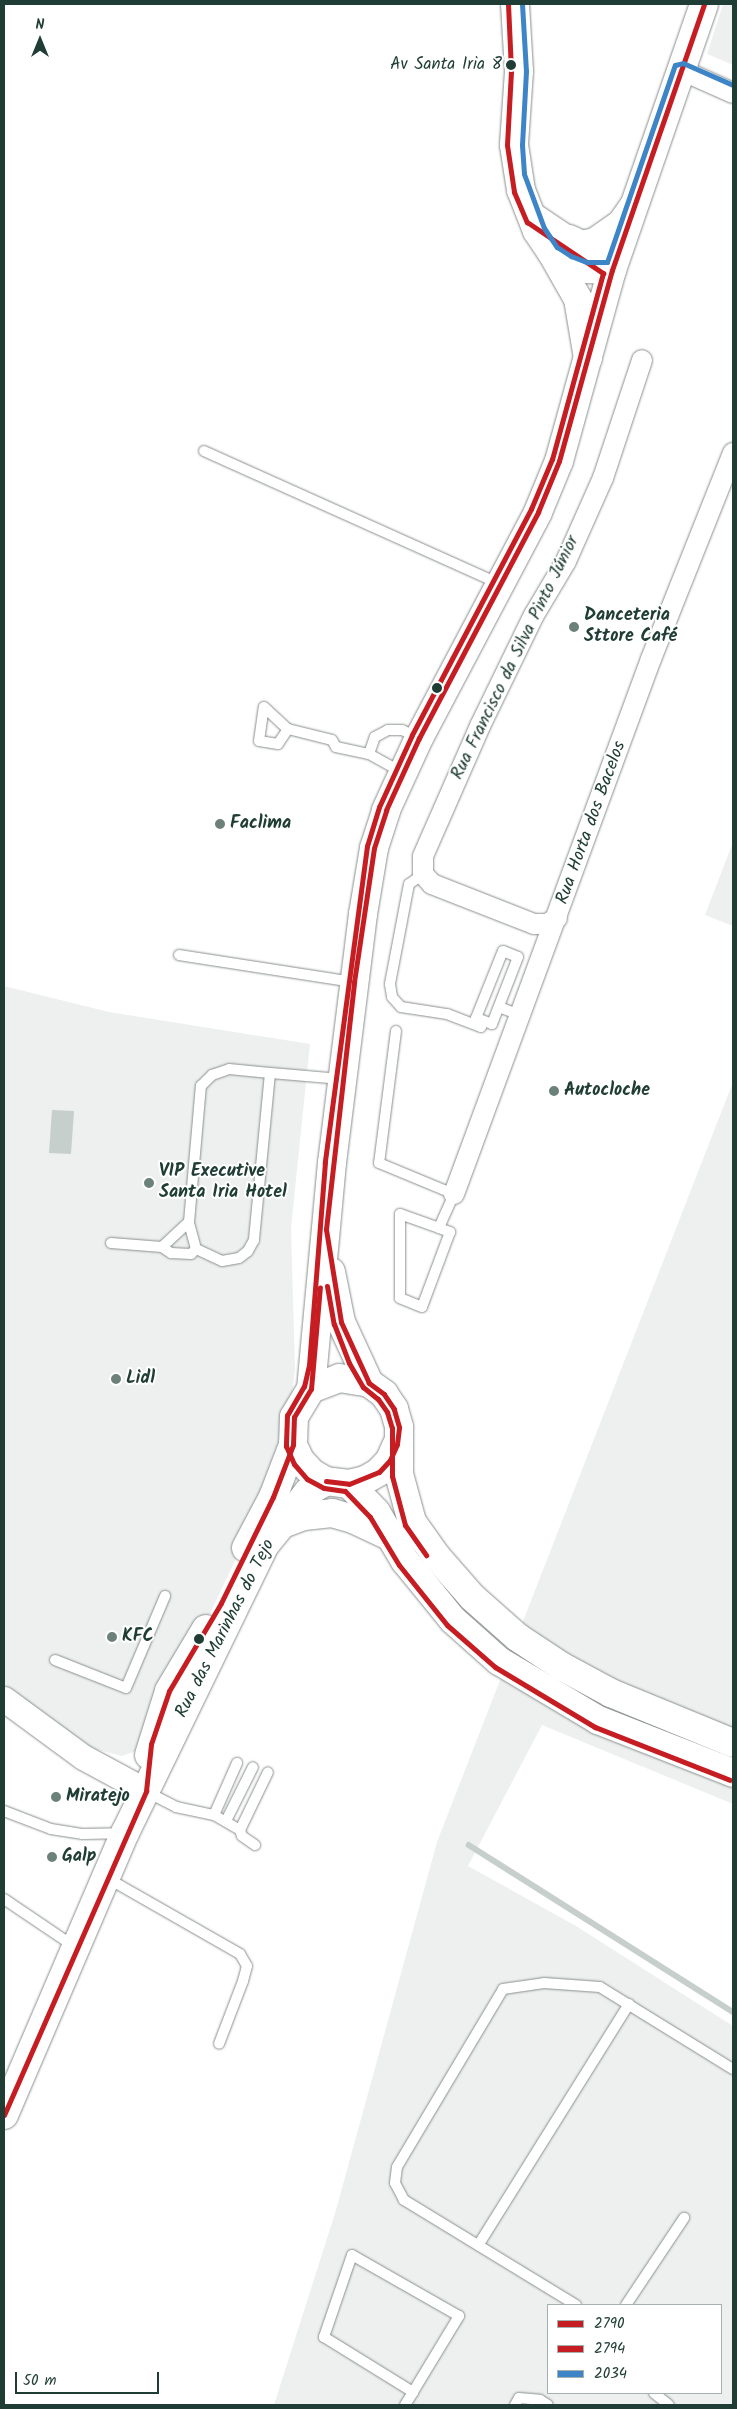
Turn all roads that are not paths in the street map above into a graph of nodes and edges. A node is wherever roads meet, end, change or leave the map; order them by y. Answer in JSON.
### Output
{"nodes":[{"id":1,"x":515,"y":4,"type":"edge"},
{"id":2,"x":704,"y":4,"type":"edge"},
{"id":3,"x":681,"y":70,"type":"junction"},
{"id":4,"x":733,"y":93,"type":"edge"},
{"id":5,"x":633,"y":207,"type":"junction"},
{"id":6,"x":560,"y":246,"type":"junction"},
{"id":7,"x":612,"y":270,"type":"junction"},
{"id":8,"x":642,"y":360,"type":"dead end"},
{"id":9,"x":588,"y":362,"type":"junction"},
{"id":10,"x":204,"y":451,"type":"dead end"},
{"id":11,"x":733,"y":453,"type":"edge"},
{"id":12,"x":501,"y":584,"type":"junction"},
{"id":13,"x":288,"y":729,"type":"dead end"},
{"id":14,"x":419,"y":738,"type":"junction"},
{"id":15,"x":369,"y":754,"type":"junction"},
{"id":16,"x":403,"y":772,"type":"junction"},
{"id":17,"x":422,"y":874,"type":"junction"},
{"id":18,"x":557,"y":918,"type":"junction"},
{"id":19,"x":179,"y":955,"type":"dead end"},
{"id":20,"x":510,"y":977,"type":"junction"},
{"id":21,"x":354,"y":982,"type":"junction"},
{"id":22,"x":532,"y":985,"type":"junction"},
{"id":23,"x":498,"y":1007,"type":"junction"},
{"id":24,"x":520,"y":1015,"type":"junction"},
{"id":25,"x":483,"y":1021,"type":"junction"},
{"id":26,"x":396,"y":1031,"type":"dead end"},
{"id":27,"x":270,"y":1073,"type":"junction"},
{"id":28,"x":342,"y":1079,"type":"junction"},
{"id":29,"x":454,"y":1194,"type":"junction"},
{"id":30,"x":189,"y":1222,"type":"junction"},
{"id":31,"x":439,"y":1228,"type":"junction"},
{"id":32,"x":326,"y":1229,"type":"junction"},
{"id":33,"x":111,"y":1243,"type":"dead end"},
{"id":34,"x":162,"y":1247,"type":"junction"},
{"id":35,"x":196,"y":1250,"type":"junction"},
{"id":36,"x":369,"y":1383,"type":"junction"},
{"id":37,"x":312,"y":1389,"type":"junction"},
{"id":38,"x":397,"y":1444,"type":"junction"},
{"id":39,"x":293,"y":1445,"type":"junction"},
{"id":40,"x":338,"y":1483,"type":"junction"},
{"id":41,"x":280,"y":1525,"type":"junction"},
{"id":42,"x":402,"y":1530,"type":"junction"},
{"id":43,"x":165,"y":1596,"type":"dead end"},
{"id":44,"x":55,"y":1660,"type":"dead end"},
{"id":45,"x":4,"y":1699,"type":"edge"},
{"id":46,"x":733,"y":1743,"type":"edge"},
{"id":47,"x":237,"y":1763,"type":"dead end"},
{"id":48,"x":253,"y":1767,"type":"dead end"},
{"id":49,"x":268,"y":1772,"type":"dead end"},
{"id":50,"x":733,"y":1773,"type":"edge"},
{"id":51,"x":146,"y":1791,"type":"junction"},
{"id":52,"x":4,"y":1811,"type":"edge"},
{"id":53,"x":214,"y":1815,"type":"junction"},
{"id":54,"x":226,"y":1821,"type":"junction"},
{"id":55,"x":240,"y":1830,"type":"junction"},
{"id":56,"x":125,"y":1833,"type":"junction"},
{"id":57,"x":255,"y":1845,"type":"dead end"},
{"id":58,"x":106,"y":1877,"type":"junction"},
{"id":59,"x":4,"y":1899,"type":"edge"},
{"id":60,"x":76,"y":1947,"type":"junction"},
{"id":61,"x":629,"y":2004,"type":"junction"},
{"id":62,"x":219,"y":2044,"type":"dead end"},
{"id":63,"x":733,"y":2069,"type":"edge"},
{"id":64,"x":4,"y":2115,"type":"edge"},
{"id":65,"x":684,"y":2218,"type":"dead end"},
{"id":66,"x":479,"y":2244,"type":"junction"},
{"id":67,"x":574,"y":2304,"type":"edge"},
{"id":68,"x":627,"y":2304,"type":"edge"},
{"id":69,"x":413,"y":2392,"type":"junction"},
{"id":70,"x":655,"y":2394,"type":"edge"},
{"id":71,"x":405,"y":2405,"type":"edge"},
{"id":72,"x":515,"y":2405,"type":"edge"},
{"id":73,"x":548,"y":2405,"type":"edge"},
{"id":74,"x":669,"y":2405,"type":"edge"}],
"edges":[{"from":1,"to":6,"type":"main road"},
{"from":2,"to":3,"type":"main road"},
{"from":3,"to":4,"type":"street"},
{"from":3,"to":5,"type":"main road"},
{"from":5,"to":6,"type":"main road"},
{"from":5,"to":7,"type":"main road"},
{"from":6,"to":7,"type":"main road"},
{"from":6,"to":9,"type":"main road"},
{"from":7,"to":9,"type":"main road"},
{"from":8,"to":17,"type":"street","name":"Rua Francisco da Silva Pinto Júnior"},
{"from":9,"to":12,"type":"main road"},
{"from":10,"to":12,"type":"lane"},
{"from":11,"to":18,"type":"street","name":"Rua Horta dos Bacelos"},
{"from":12,"to":14,"type":"main road"},
{"from":13,"to":15,"type":"lane"},
{"from":14,"to":15,"type":"lane"},
{"from":14,"to":16,"type":"main road"},
{"from":15,"to":16,"type":"lane"},
{"from":16,"to":21,"type":"main road"},
{"from":17,"to":18,"type":"street"},
{"from":17,"to":25,"type":"lane"},
{"from":18,"to":22,"type":"street","name":"Rua Horta dos Bacelos"},
{"from":19,"to":21,"type":"lane"},
{"from":20,"to":22,"type":"lane"},
{"from":20,"to":23,"type":"lane"},
{"from":20,"to":25,"type":"lane"},
{"from":21,"to":28,"type":"main road"},
{"from":22,"to":24,"type":"street","name":"Rua Horta dos Bacelos"},
{"from":23,"to":24,"type":"lane"},
{"from":23,"to":25,"type":"lane"},
{"from":24,"to":29,"type":"street","name":"Rua Horta dos Bacelos"},
{"from":26,"to":29,"type":"lane"},
{"from":27,"to":28,"type":"lane"},
{"from":27,"to":30,"type":"lane"},
{"from":27,"to":35,"type":"lane"},
{"from":28,"to":32,"type":"main road"},
{"from":29,"to":31,"type":"lane"},
{"from":30,"to":34,"type":"lane"},
{"from":30,"to":35,"type":"lane"},
{"from":31,"to":31,"type":"lane"},
{"from":32,"to":36,"type":"main road"},
{"from":32,"to":37,"type":"main road"},
{"from":33,"to":34,"type":"lane"},
{"from":34,"to":35,"type":"lane"},
{"from":36,"to":37,"type":"main road"},
{"from":36,"to":38,"type":"main road"},
{"from":37,"to":39,"type":"main road"},
{"from":38,"to":40,"type":"main road"},
{"from":38,"to":42,"type":"main road"},
{"from":39,"to":40,"type":"main road"},
{"from":39,"to":51,"type":"main road","name":"Rua das Marinhas do Tejo"},
{"from":40,"to":41,"type":"main road","name":"Rua das Marinhas do Tejo"},
{"from":40,"to":42,"type":"main road"},
{"from":41,"to":42,"type":"main road"},
{"from":41,"to":51,"type":"main road","name":"Rua das Marinhas do Tejo"},
{"from":42,"to":46,"type":"main road"},
{"from":42,"to":50,"type":"main road"},
{"from":43,"to":44,"type":"lane"},
{"from":45,"to":51,"type":"street"},
{"from":47,"to":53,"type":"lane"},
{"from":48,"to":54,"type":"lane"},
{"from":49,"to":55,"type":"lane"},
{"from":51,"to":53,"type":"lane"},
{"from":51,"to":56,"type":"main road","name":"Rua das Marinhas do Tejo"},
{"from":52,"to":56,"type":"lane"},
{"from":53,"to":54,"type":"lane"},
{"from":54,"to":55,"type":"lane"},
{"from":55,"to":57,"type":"lane"},
{"from":56,"to":58,"type":"main road","name":"Rua das Marinhas do Tejo"},
{"from":58,"to":60,"type":"main road","name":"Rua das Marinhas do Tejo"},
{"from":58,"to":62,"type":"lane"},
{"from":59,"to":60,"type":"lane"},
{"from":60,"to":64,"type":"main road","name":"Rua das Marinhas do Tejo"},
{"from":61,"to":63,"type":"lane"},
{"from":61,"to":66,"type":"lane"},
{"from":61,"to":66,"type":"lane"},
{"from":65,"to":68,"type":"lane"},
{"from":66,"to":67,"type":"lane"},
{"from":69,"to":69,"type":"lane"},
{"from":69,"to":71,"type":"lane"},
{"from":70,"to":74,"type":"lane"},
{"from":72,"to":73,"type":"lane"}]}
